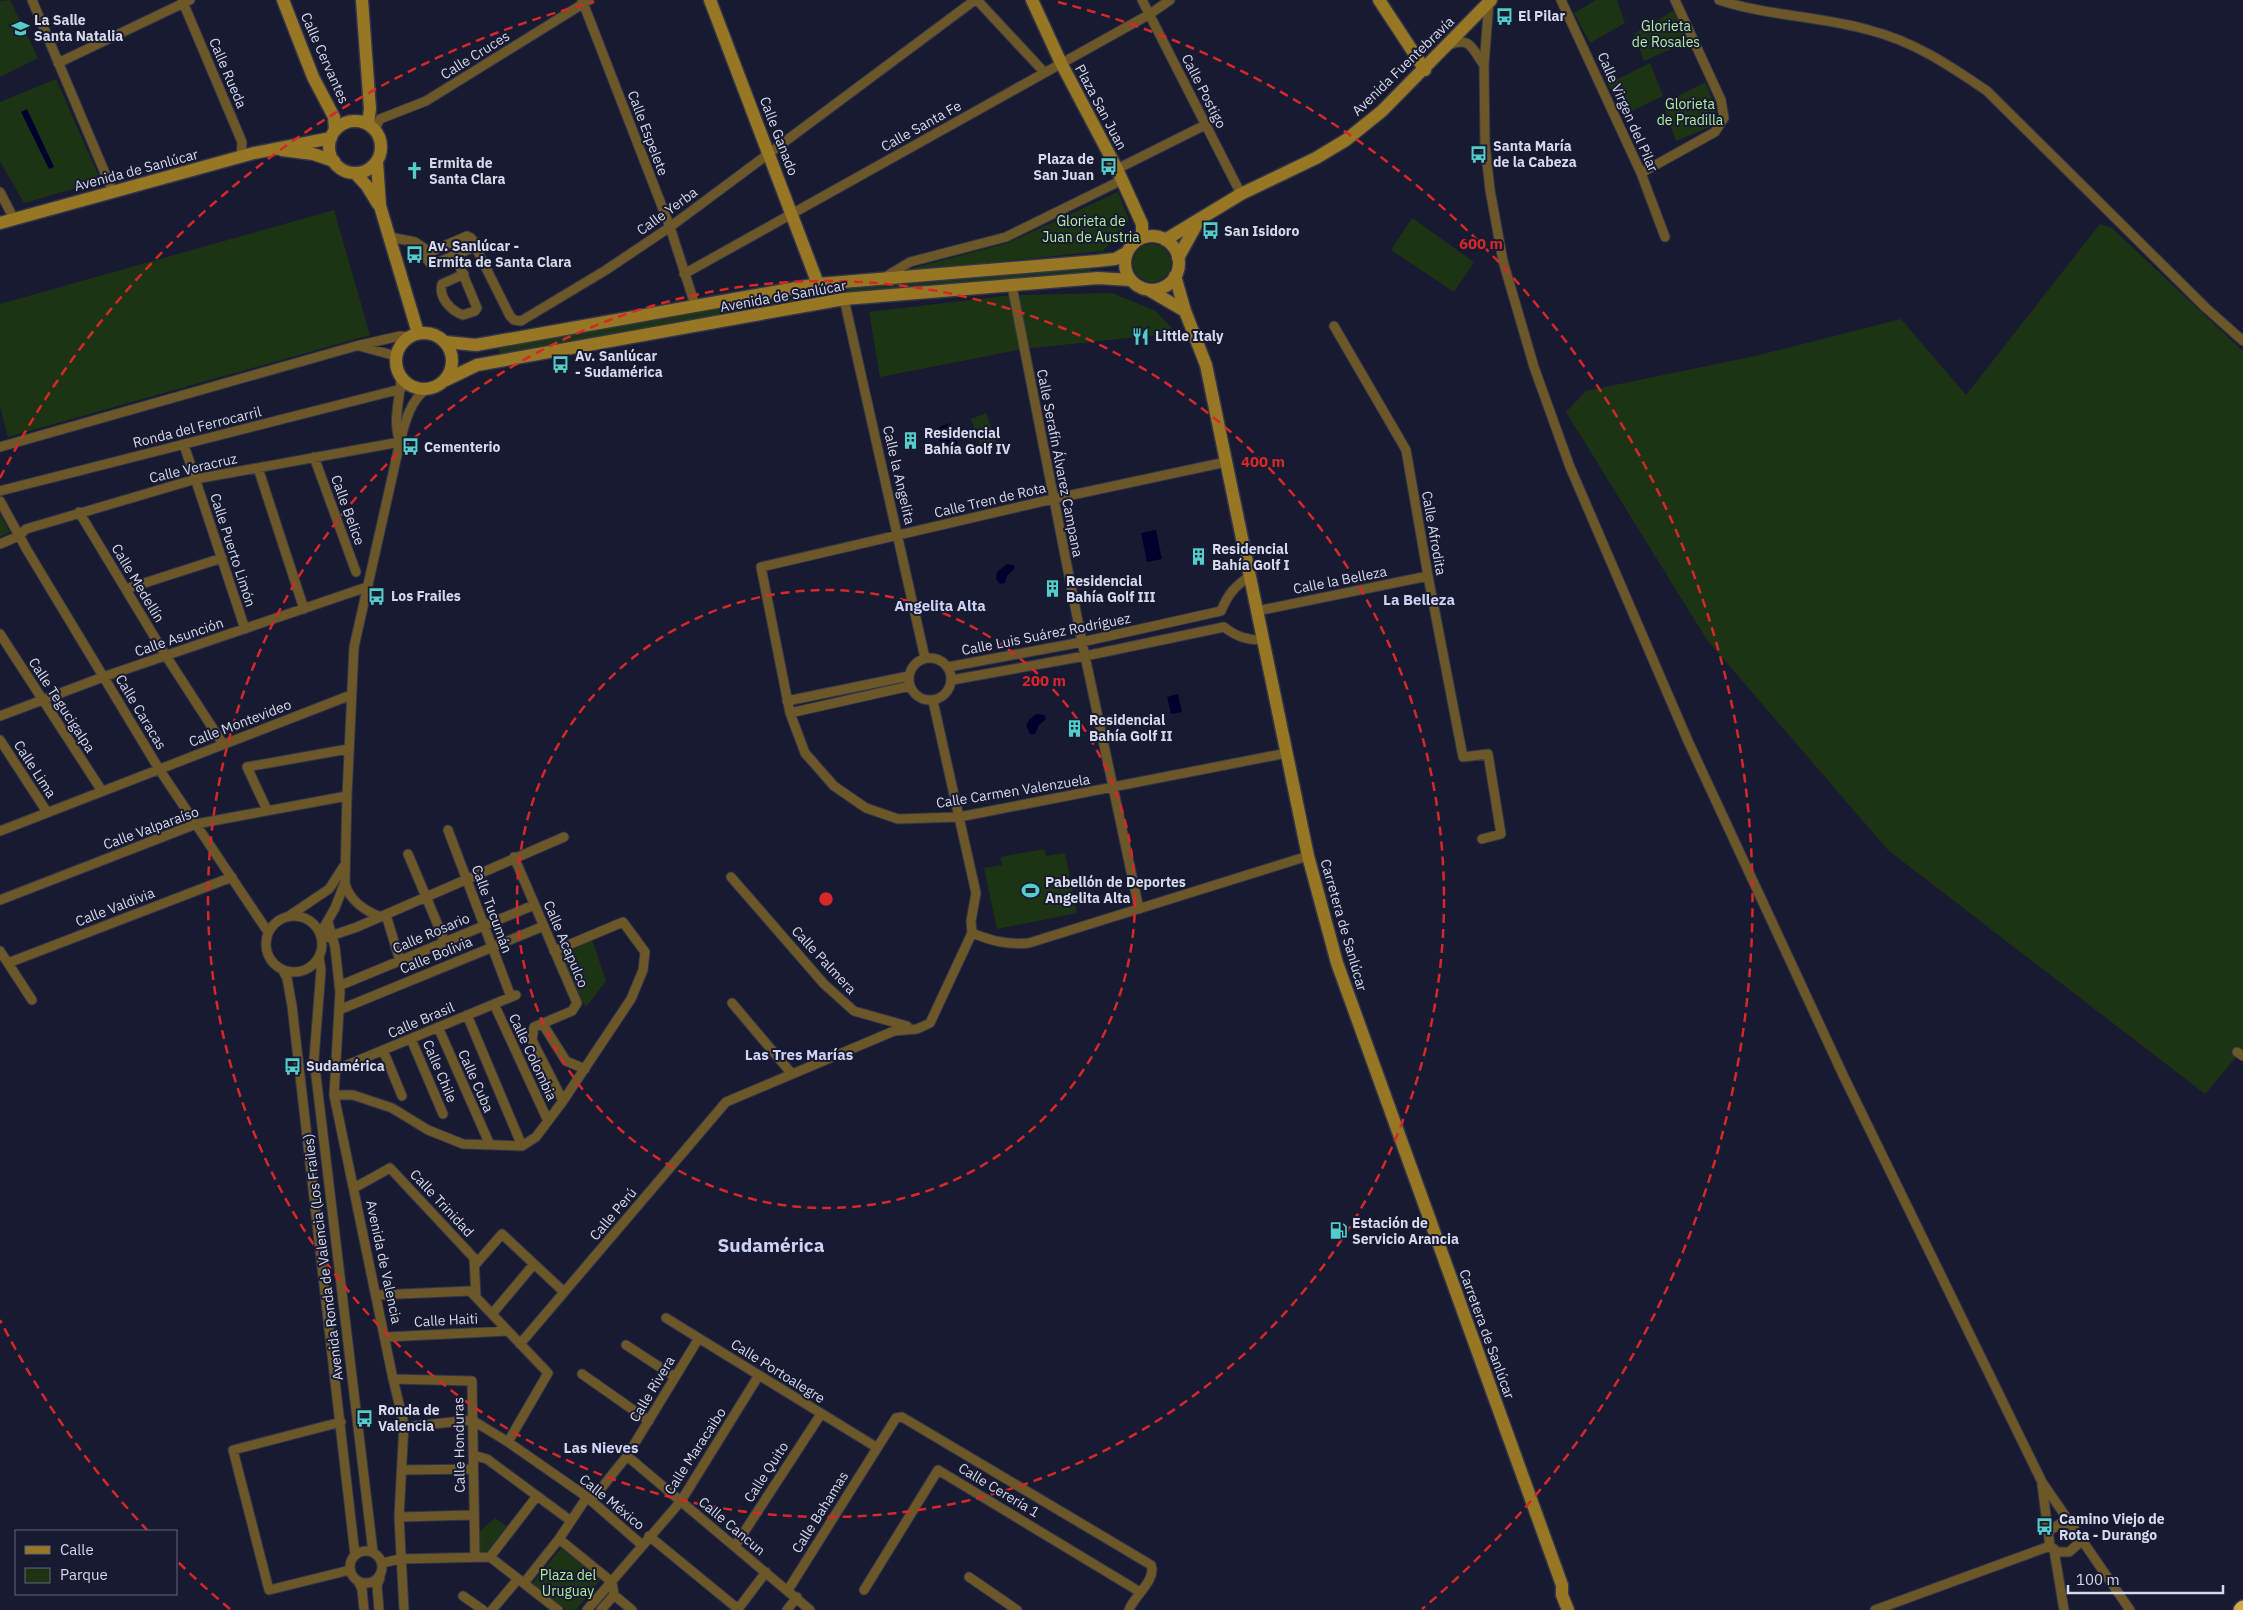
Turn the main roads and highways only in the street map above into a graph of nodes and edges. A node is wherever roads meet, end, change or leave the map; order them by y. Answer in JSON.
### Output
{"nodes":[{"id":1,"x":283,"y":0,"type":"edge"},
{"id":2,"x":362,"y":0,"type":"edge"},
{"id":3,"x":710,"y":0,"type":"edge"},
{"id":4,"x":1032,"y":0,"type":"edge"},
{"id":5,"x":1379,"y":0,"type":"edge"},
{"id":6,"x":1490,"y":1,"type":"edge"},
{"id":7,"x":1425,"y":70,"type":"junction"},
{"id":8,"x":372,"y":126,"type":"junction"},
{"id":9,"x":333,"y":134,"type":"junction"},
{"id":10,"x":279,"y":149,"type":"junction"},
{"id":11,"x":334,"y":161,"type":"junction"},
{"id":12,"x":377,"y":162,"type":"junction"},
{"id":13,"x":355,"y":173,"type":"junction"},
{"id":14,"x":380,"y":206,"type":"junction"},
{"id":15,"x":1199,"y":220,"type":"junction"},
{"id":16,"x":0,"y":223,"type":"edge"},
{"id":17,"x":1142,"y":237,"type":"junction"},
{"id":18,"x":1165,"y":240,"type":"junction"},
{"id":19,"x":1126,"y":253,"type":"junction"},
{"id":20,"x":1178,"y":258,"type":"junction"},
{"id":21,"x":1175,"y":276,"type":"junction"},
{"id":22,"x":1130,"y":280,"type":"junction"},
{"id":23,"x":818,"y":284,"type":"junction"},
{"id":24,"x":1149,"y":290,"type":"junction"},
{"id":25,"x":1185,"y":311,"type":"junction"},
{"id":26,"x":414,"y":335,"type":"junction"},
{"id":27,"x":446,"y":342,"type":"junction"},
{"id":28,"x":446,"y":380,"type":"junction"},
{"id":29,"x":1562,"y":1585,"type":"junction"},
{"id":30,"x":1568,"y":1610,"type":"edge"},
{"id":31,"x":1577,"y":1610,"type":"edge"}],
"edges":[{"from":1,"to":9,"type":"main road","name":"Calle Cervantes"},
{"from":2,"to":8,"type":"main road"},
{"from":3,"to":23,"type":"main road","name":"Calle Ganado"},
{"from":4,"to":17,"type":"main road","name":"Plaza San Juan"},
{"from":5,"to":7,"type":"main road"},
{"from":6,"to":7,"type":"main road","name":"Avenida Fuentebravía"},
{"from":7,"to":15,"type":"main road","name":"Avenida Fuentebravía"},
{"from":8,"to":9,"type":"main road"},
{"from":8,"to":12,"type":"main road"},
{"from":9,"to":10,"type":"main road","name":"Avenida de Sanlúcar"},
{"from":9,"to":11,"type":"main road"},
{"from":10,"to":11,"type":"main road"},
{"from":10,"to":16,"type":"main road","name":"Avenida de Sanlúcar"},
{"from":11,"to":13,"type":"main road"},
{"from":12,"to":13,"type":"main road"},
{"from":12,"to":14,"type":"main road"},
{"from":13,"to":14,"type":"main road"},
{"from":14,"to":26,"type":"main road"},
{"from":15,"to":18,"type":"main road","name":"Avenida Fuentebravía"},
{"from":15,"to":20,"type":"main road","name":"Avenida Fuentebravía"},
{"from":17,"to":18,"type":"main road"},
{"from":17,"to":19,"type":"main road"},
{"from":18,"to":20,"type":"main road"},
{"from":19,"to":22,"type":"main road"},
{"from":19,"to":23,"type":"main road","name":"Avenida de Sanlúcar"},
{"from":20,"to":21,"type":"main road"},
{"from":21,"to":24,"type":"main road"},
{"from":21,"to":25,"type":"main road","name":"Carretera de Sanlúcar"},
{"from":22,"to":24,"type":"main road"},
{"from":22,"to":28,"type":"main road","name":"Avenida de Sanlúcar"},
{"from":23,"to":27,"type":"main road","name":"Avenida de Sanlúcar"},
{"from":24,"to":25,"type":"main road"},
{"from":25,"to":29,"type":"main road","name":"Carretera de Sanlúcar"},
{"from":26,"to":27,"type":"main road"},
{"from":26,"to":28,"type":"main road"},
{"from":27,"to":28,"type":"main road"},
{"from":29,"to":30,"type":"main road","name":"Carretera de Sanlúcar"},
{"from":29,"to":31,"type":"main road","name":"Carretera de Sanlúcar"}]}
